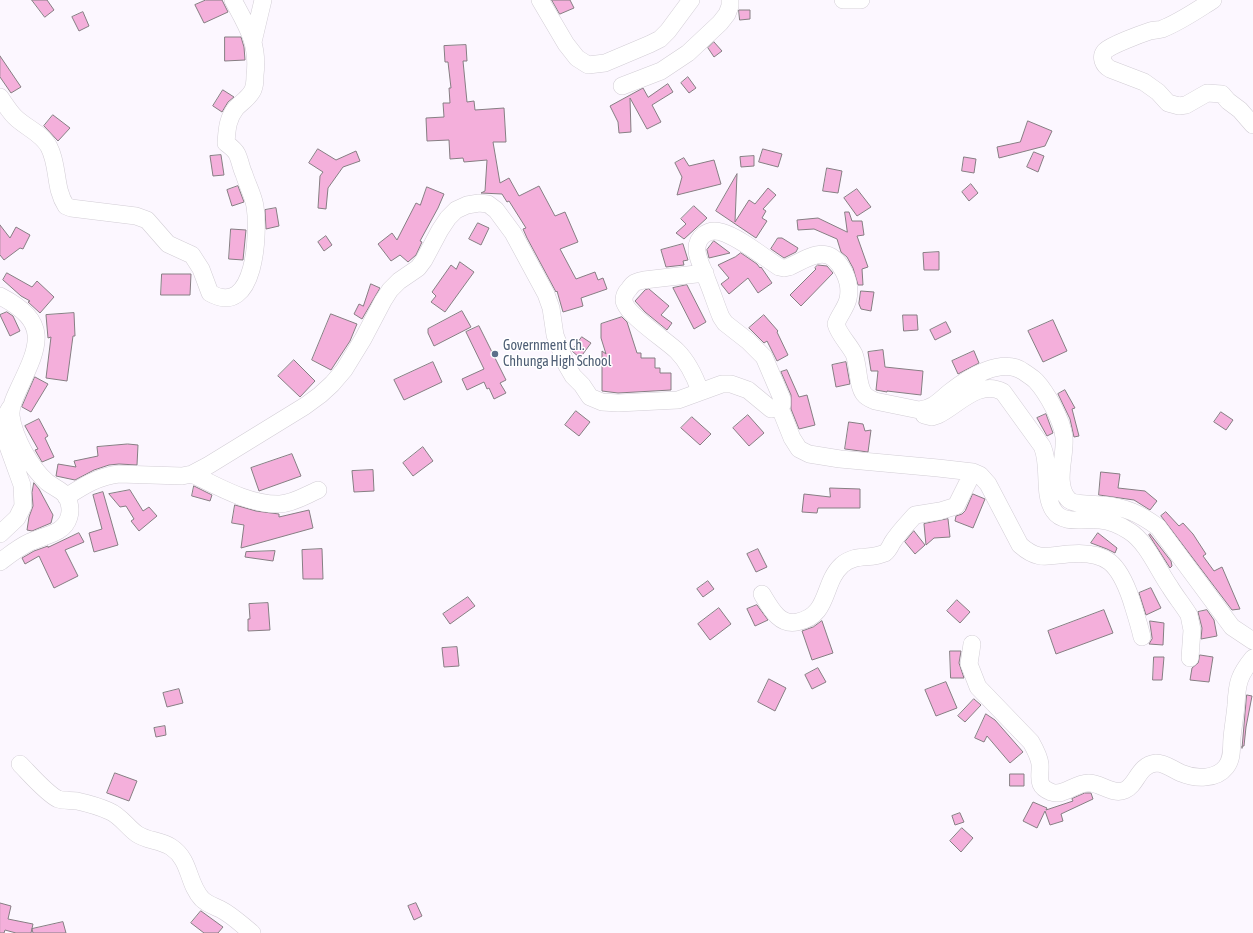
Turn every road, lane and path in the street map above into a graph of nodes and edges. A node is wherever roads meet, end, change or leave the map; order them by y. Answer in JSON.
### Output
{"nodes":[{"id":1,"x":233,"y":0,"type":"edge"},
{"id":2,"x":263,"y":0,"type":"edge"},
{"id":3,"x":540,"y":0,"type":"edge"},
{"id":4,"x":691,"y":0,"type":"edge"},
{"id":5,"x":730,"y":0,"type":"edge"},
{"id":6,"x":843,"y":0,"type":"edge"},
{"id":7,"x":861,"y":0,"type":"edge"},
{"id":8,"x":1213,"y":0,"type":"edge"},
{"id":9,"x":253,"y":42,"type":"junction"},
{"id":10,"x":622,"y":86,"type":"dead end"},
{"id":11,"x":0,"y":97,"type":"edge"},
{"id":12,"x":1253,"y":125,"type":"edge"},
{"id":13,"x":705,"y":273,"type":"junction"},
{"id":14,"x":0,"y":296,"type":"edge"},
{"id":15,"x":700,"y":391,"type":"junction"},
{"id":16,"x":12,"y":404,"type":"junction"},
{"id":17,"x":780,"y":408,"type":"junction"},
{"id":18,"x":913,"y":409,"type":"junction"},
{"id":19,"x":973,"y":472,"type":"junction"},
{"id":20,"x":192,"y":474,"type":"junction"},
{"id":21,"x":318,"y":490,"type":"dead end"},
{"id":22,"x":66,"y":497,"type":"junction"},
{"id":23,"x":0,"y":534,"type":"edge"},
{"id":24,"x":0,"y":562,"type":"edge"},
{"id":25,"x":762,"y":594,"type":"dead end"},
{"id":26,"x":1142,"y":637,"type":"dead end"},
{"id":27,"x":1253,"y":641,"type":"edge"},
{"id":28,"x":972,"y":644,"type":"dead end"},
{"id":29,"x":1190,"y":658,"type":"dead end"},
{"id":30,"x":1253,"y":658,"type":"edge"},
{"id":31,"x":20,"y":764,"type":"dead end"},
{"id":32,"x":252,"y":933,"type":"edge"}],
"edges":[{"from":1,"to":9,"type":"street"},
{"from":2,"to":9,"type":"street"},
{"from":3,"to":4,"type":"street"},
{"from":5,"to":10,"type":"street"},
{"from":6,"to":7,"type":"street"},
{"from":8,"to":12,"type":"street"},
{"from":9,"to":11,"type":"street"},
{"from":13,"to":15,"type":"street"},
{"from":13,"to":17,"type":"street"},
{"from":13,"to":18,"type":"street"},
{"from":14,"to":16,"type":"street"},
{"from":15,"to":17,"type":"street"},
{"from":15,"to":20,"type":"street"},
{"from":16,"to":22,"type":"street"},
{"from":16,"to":23,"type":"street"},
{"from":17,"to":19,"type":"street"},
{"from":18,"to":27,"type":"street"},
{"from":18,"to":29,"type":"street"},
{"from":19,"to":25,"type":"street"},
{"from":19,"to":26,"type":"street"},
{"from":20,"to":21,"type":"street"},
{"from":20,"to":22,"type":"street"},
{"from":22,"to":24,"type":"street"},
{"from":28,"to":30,"type":"street"},
{"from":31,"to":32,"type":"street"}]}
